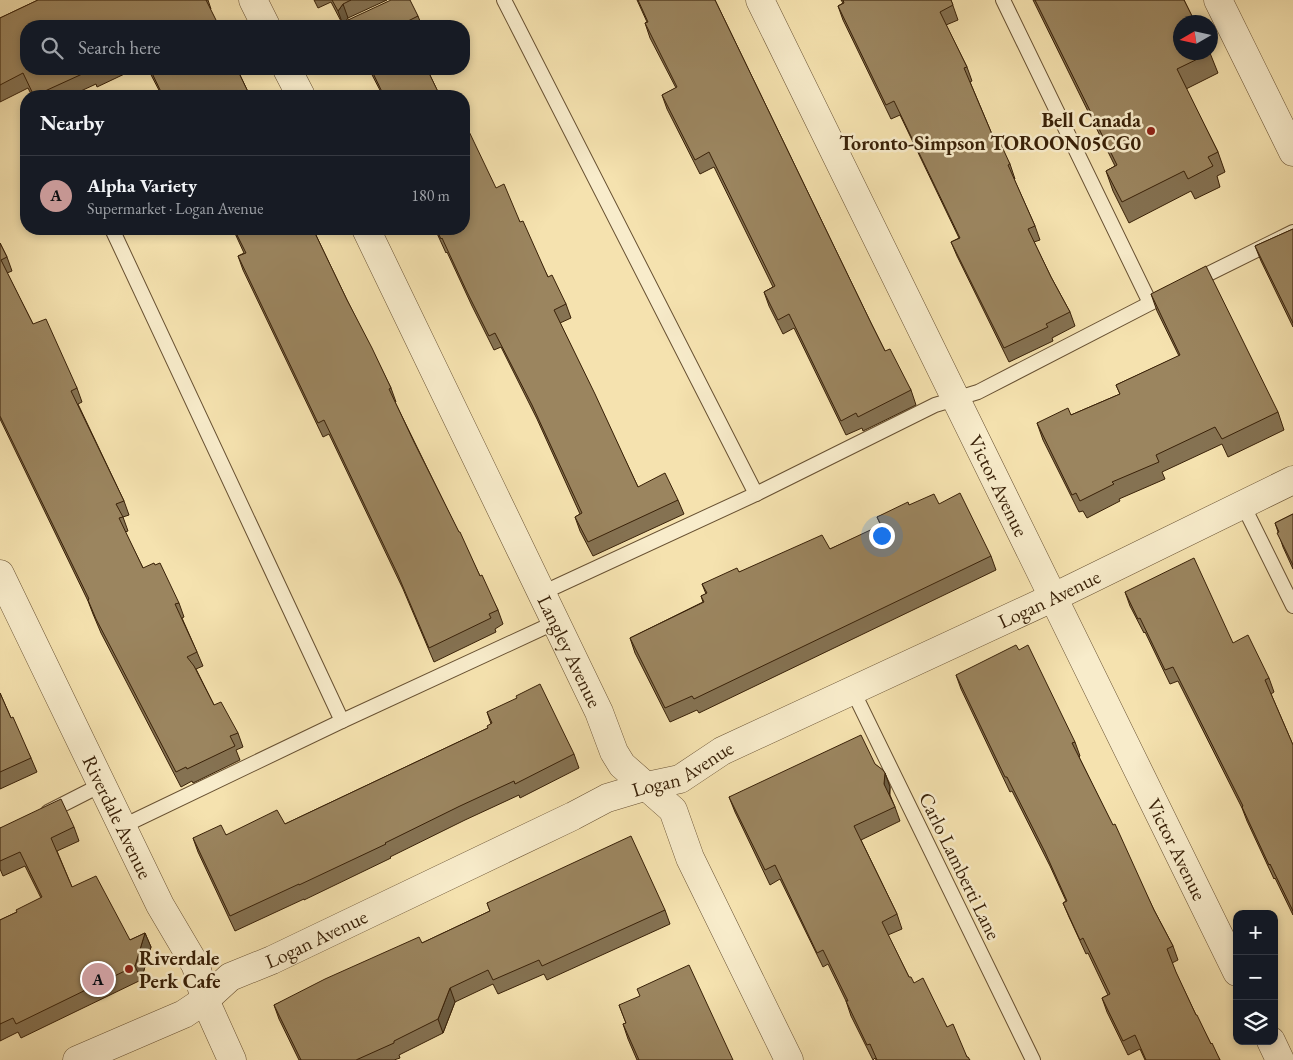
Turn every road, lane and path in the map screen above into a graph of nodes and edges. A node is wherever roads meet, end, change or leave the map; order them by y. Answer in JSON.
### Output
{"nodes":[{"id":1,"x":253,"y":0,"type":"edge"},
{"id":2,"x":504,"y":0,"type":"edge"},
{"id":3,"x":760,"y":0,"type":"edge"},
{"id":4,"x":1003,"y":0,"type":"edge"},
{"id":5,"x":1218,"y":0,"type":"edge"},
{"id":6,"x":263,"y":20,"type":"edge"},
{"id":7,"x":290,"y":75,"type":"edge"},
{"id":8,"x":298,"y":90,"type":"edge"},
{"id":9,"x":1293,"y":152,"type":"edge"},
{"id":10,"x":1293,"y":232,"type":"edge"},
{"id":11,"x":115,"y":235,"type":"edge"},
{"id":12,"x":369,"y":235,"type":"edge"},
{"id":13,"x":1150,"y":304,"type":"junction"},
{"id":14,"x":955,"y":399,"type":"junction"},
{"id":15,"x":1293,"y":480,"type":"edge"},
{"id":16,"x":756,"y":494,"type":"junction"},
{"id":17,"x":1243,"y":505,"type":"junction"},
{"id":18,"x":0,"y":574,"type":"edge"},
{"id":19,"x":542,"y":593,"type":"junction"},
{"id":20,"x":1052,"y":598,"type":"junction"},
{"id":21,"x":1293,"y":606,"type":"edge"},
{"id":22,"x":556,"y":622,"type":"junction"},
{"id":23,"x":852,"y":689,"type":"junction"},
{"id":24,"x":342,"y":721,"type":"junction"},
{"id":25,"x":101,"y":785,"type":"junction"},
{"id":26,"x":646,"y":786,"type":"junction"},
{"id":27,"x":33,"y":819,"type":"edge"},
{"id":28,"x":121,"y":827,"type":"junction"},
{"id":29,"x":1233,"y":964,"type":"edge"},
{"id":30,"x":206,"y":1000,"type":"junction"},
{"id":31,"x":1273,"y":1045,"type":"edge"},
{"id":32,"x":77,"y":1060,"type":"edge"},
{"id":33,"x":232,"y":1060,"type":"edge"},
{"id":34,"x":789,"y":1060,"type":"edge"},
{"id":35,"x":1033,"y":1060,"type":"edge"},
{"id":36,"x":1280,"y":1060,"type":"edge"}],
"edges":[{"from":1,"to":6,"type":"street"},
{"from":2,"to":16,"type":"lane"},
{"from":3,"to":14,"type":"street","name":"Victor Avenue"},
{"from":4,"to":13,"type":"lane"},
{"from":5,"to":9,"type":"street"},
{"from":7,"to":8,"type":"street"},
{"from":10,"to":13,"type":"lane"},
{"from":11,"to":24,"type":"lane"},
{"from":12,"to":19,"type":"street","name":"Langley Avenue"},
{"from":13,"to":14,"type":"lane"},
{"from":14,"to":16,"type":"lane"},
{"from":14,"to":20,"type":"street","name":"Victor Avenue"},
{"from":15,"to":17,"type":"street","name":"Logan Avenue"},
{"from":16,"to":19,"type":"lane"},
{"from":17,"to":20,"type":"street","name":"Logan Avenue"},
{"from":17,"to":21,"type":"lane"},
{"from":18,"to":25,"type":"street","name":"Riverdale Avenue"},
{"from":19,"to":22,"type":"street","name":"Langley Avenue"},
{"from":20,"to":23,"type":"street","name":"Logan Avenue"},
{"from":20,"to":29,"type":"street","name":"Victor Avenue"},
{"from":22,"to":24,"type":"lane"},
{"from":22,"to":26,"type":"street","name":"Langley Avenue"},
{"from":23,"to":26,"type":"street","name":"Logan Avenue"},
{"from":23,"to":35,"type":"lane","name":"Carlo Lamberti Lane"},
{"from":24,"to":28,"type":"lane"},
{"from":25,"to":27,"type":"lane"},
{"from":25,"to":28,"type":"street","name":"Riverdale Avenue"},
{"from":26,"to":30,"type":"street","name":"Logan Avenue"},
{"from":26,"to":34,"type":"street","name":"Langley Avenue"},
{"from":28,"to":30,"type":"street","name":"Riverdale Avenue"},
{"from":30,"to":32,"type":"street","name":"Logan Avenue"},
{"from":30,"to":33,"type":"street","name":"Riverdale Avenue"},
{"from":31,"to":36,"type":"street"}]}
